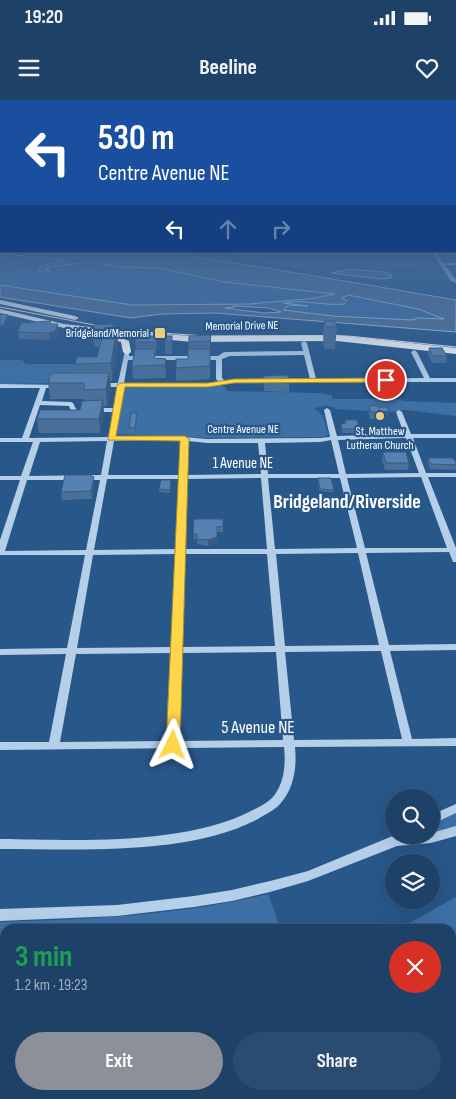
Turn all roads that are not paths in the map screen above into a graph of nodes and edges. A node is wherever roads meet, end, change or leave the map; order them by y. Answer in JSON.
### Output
{"nodes":[{"id":1,"x":0,"y":303,"type":"edge"},
{"id":2,"x":0,"y":311,"type":"edge"},
{"id":3,"x":64,"y":326,"type":"junction"},
{"id":4,"x":193,"y":339,"type":"junction"},
{"id":5,"x":304,"y":343,"type":"dead end"},
{"id":6,"x":456,"y":344,"type":"edge"},
{"id":7,"x":456,"y":351,"type":"edge"},
{"id":8,"x":414,"y":352,"type":"dead end"},
{"id":9,"x":306,"y":353,"type":"junction"},
{"id":10,"x":126,"y":355,"type":"junction"},
{"id":11,"x":217,"y":357,"type":"junction"},
{"id":12,"x":313,"y":380,"type":"junction"},
{"id":13,"x":386,"y":380,"type":"junction"},
{"id":14,"x":428,"y":380,"type":"junction"},
{"id":15,"x":223,"y":382,"type":"junction"},
{"id":16,"x":455,"y":382,"type":"edge"},
{"id":17,"x":93,"y":385,"type":"edge"},
{"id":18,"x":121,"y":385,"type":"junction"},
{"id":19,"x":0,"y":386,"type":"edge"},
{"id":20,"x":44,"y":386,"type":"junction"},
{"id":21,"x":63,"y":386,"type":"edge"},
{"id":22,"x":393,"y":396,"type":"dead end"},
{"id":23,"x":38,"y":403,"type":"junction"},
{"id":24,"x":116,"y":410,"type":"junction"},
{"id":25,"x":327,"y":410,"type":"dead end"},
{"id":26,"x":74,"y":411,"type":"junction"},
{"id":27,"x":400,"y":412,"type":"dead end"},
{"id":28,"x":62,"y":419,"type":"edge"},
{"id":29,"x":456,"y":436,"type":"edge"},
{"id":30,"x":409,"y":437,"type":"junction"},
{"id":31,"x":25,"y":439,"type":"junction"},
{"id":32,"x":37,"y":439,"type":"junction"},
{"id":33,"x":111,"y":439,"type":"junction"},
{"id":34,"x":185,"y":439,"type":"junction"},
{"id":35,"x":334,"y":439,"type":"junction"},
{"id":36,"x":0,"y":440,"type":"edge"},
{"id":37,"x":261,"y":440,"type":"junction"},
{"id":38,"x":184,"y":472,"type":"junction"},
{"id":39,"x":423,"y":475,"type":"junction"},
{"id":40,"x":456,"y":475,"type":"edge"},
{"id":41,"x":264,"y":476,"type":"junction"},
{"id":42,"x":344,"y":476,"type":"junction"},
{"id":43,"x":0,"y":478,"type":"edge"},
{"id":44,"x":24,"y":478,"type":"junction"},
{"id":45,"x":104,"y":478,"type":"junction"},
{"id":46,"x":454,"y":550,"type":"edge"},
{"id":47,"x":271,"y":551,"type":"junction"},
{"id":48,"x":362,"y":551,"type":"junction"},
{"id":49,"x":90,"y":552,"type":"junction"},
{"id":50,"x":180,"y":552,"type":"junction"},
{"id":51,"x":0,"y":553,"type":"edge"},
{"id":52,"x":456,"y":560,"type":"edge"},
{"id":53,"x":384,"y":648,"type":"junction"},
{"id":54,"x":456,"y":648,"type":"edge"},
{"id":55,"x":282,"y":649,"type":"junction"},
{"id":56,"x":177,"y":650,"type":"junction"},
{"id":57,"x":72,"y":651,"type":"junction"},
{"id":58,"x":0,"y":652,"type":"edge"},
{"id":59,"x":456,"y":742,"type":"edge"},
{"id":60,"x":408,"y":743,"type":"junction"},
{"id":61,"x":290,"y":744,"type":"junction"},
{"id":62,"x":54,"y":745,"type":"junction"},
{"id":63,"x":173,"y":745,"type":"junction"},
{"id":64,"x":0,"y":746,"type":"edge"},
{"id":65,"x":456,"y":808,"type":"edge"},
{"id":66,"x":440,"y":816,"type":"edge"},
{"id":67,"x":456,"y":831,"type":"edge"},
{"id":68,"x":440,"y":835,"type":"edge"},
{"id":69,"x":0,"y":844,"type":"edge"},
{"id":70,"x":385,"y":844,"type":"edge"},
{"id":71,"x":0,"y":915,"type":"edge"}],
"edges":[{"from":1,"to":6,"type":"highway","name":"Memorial Drive NE"},
{"from":2,"to":3,"type":"highway","name":"Memorial Drive NE"},
{"from":3,"to":4,"type":"highway","name":"Memorial Drive NE"},
{"from":3,"to":10,"type":"highway"},
{"from":4,"to":7,"type":"highway","name":"Memorial Drive NE"},
{"from":4,"to":10,"type":"highway"},
{"from":5,"to":9,"type":"street"},
{"from":8,"to":14,"type":"street"},
{"from":9,"to":11,"type":"street"},
{"from":9,"to":12,"type":"street"},
{"from":10,"to":11,"type":"street"},
{"from":10,"to":18,"type":"street"},
{"from":11,"to":15,"type":"street"},
{"from":12,"to":13,"type":"street"},
{"from":12,"to":15,"type":"street"},
{"from":13,"to":14,"type":"street"},
{"from":13,"to":22,"type":"street"},
{"from":14,"to":16,"type":"street"},
{"from":15,"to":18,"type":"street"},
{"from":17,"to":18,"type":"street"},
{"from":18,"to":24,"type":"street"},
{"from":19,"to":20,"type":"street"},
{"from":20,"to":21,"type":"street"},
{"from":20,"to":23,"type":"street"},
{"from":23,"to":26,"type":"street"},
{"from":23,"to":31,"type":"street"},
{"from":24,"to":26,"type":"street"},
{"from":24,"to":33,"type":"street"},
{"from":25,"to":35,"type":"street"},
{"from":26,"to":28,"type":"street"},
{"from":27,"to":30,"type":"street"},
{"from":29,"to":30,"type":"street","name":"Centre Avenue NE"},
{"from":30,"to":35,"type":"street","name":"Centre Avenue NE"},
{"from":30,"to":39,"type":"street"},
{"from":31,"to":32,"type":"street","name":"Centre Avenue NE"},
{"from":31,"to":36,"type":"street","name":"Centre Avenue NE"},
{"from":32,"to":33,"type":"street","name":"Centre Avenue NE"},
{"from":32,"to":44,"type":"street"},
{"from":33,"to":34,"type":"street","name":"Centre Avenue NE"},
{"from":33,"to":45,"type":"street"},
{"from":34,"to":37,"type":"street","name":"Centre Avenue NE"},
{"from":34,"to":38,"type":"street"},
{"from":35,"to":37,"type":"street","name":"Centre Avenue NE"},
{"from":35,"to":42,"type":"street"},
{"from":37,"to":41,"type":"street"},
{"from":38,"to":41,"type":"street","name":"1 Avenue NE"},
{"from":38,"to":45,"type":"street","name":"1 Avenue NE"},
{"from":38,"to":50,"type":"street"},
{"from":39,"to":40,"type":"street","name":"1 Avenue NE"},
{"from":39,"to":42,"type":"street","name":"1 Avenue NE"},
{"from":39,"to":46,"type":"street"},
{"from":41,"to":42,"type":"street","name":"1 Avenue NE"},
{"from":41,"to":47,"type":"street"},
{"from":42,"to":48,"type":"street"},
{"from":43,"to":44,"type":"street","name":"1 Avenue NE"},
{"from":44,"to":45,"type":"street","name":"1 Avenue NE"},
{"from":44,"to":51,"type":"street"},
{"from":45,"to":49,"type":"street"},
{"from":46,"to":48,"type":"street"},
{"from":46,"to":52,"type":"street"},
{"from":47,"to":48,"type":"street"},
{"from":47,"to":50,"type":"street"},
{"from":47,"to":55,"type":"street"},
{"from":48,"to":53,"type":"street"},
{"from":49,"to":50,"type":"street"},
{"from":49,"to":51,"type":"street"},
{"from":49,"to":57,"type":"street"},
{"from":50,"to":56,"type":"street"},
{"from":53,"to":54,"type":"street"},
{"from":53,"to":55,"type":"street"},
{"from":53,"to":60,"type":"street"},
{"from":55,"to":56,"type":"street"},
{"from":55,"to":61,"type":"street"},
{"from":56,"to":57,"type":"street"},
{"from":56,"to":63,"type":"street"},
{"from":57,"to":58,"type":"street"},
{"from":57,"to":62,"type":"street"},
{"from":59,"to":60,"type":"street","name":"5 Avenue NE"},
{"from":60,"to":61,"type":"street","name":"5 Avenue NE"},
{"from":61,"to":63,"type":"street","name":"5 Avenue NE"},
{"from":61,"to":69,"type":"street"},
{"from":62,"to":63,"type":"street","name":"5 Avenue NE"},
{"from":62,"to":64,"type":"street","name":"5 Avenue NE"},
{"from":65,"to":66,"type":"street"},
{"from":67,"to":68,"type":"street"},
{"from":70,"to":71,"type":"street"}]}
